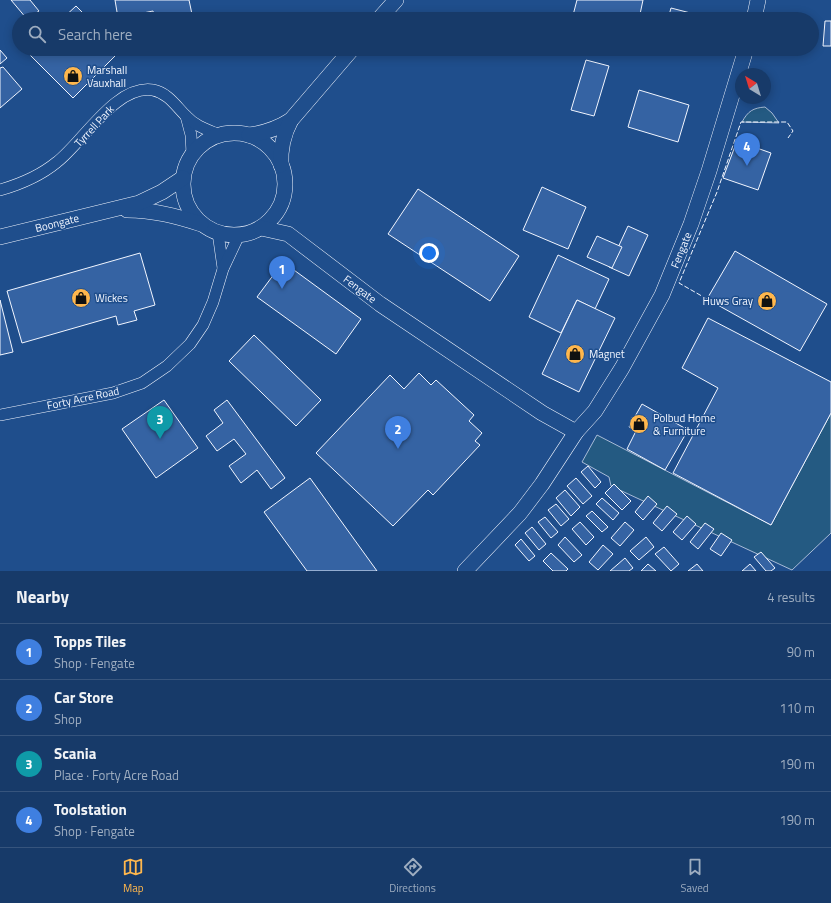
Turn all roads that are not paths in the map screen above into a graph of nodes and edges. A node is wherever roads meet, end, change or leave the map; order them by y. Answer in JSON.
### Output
{"nodes":[{"id":1,"x":396,"y":0,"type":"edge"},
{"id":2,"x":758,"y":0,"type":"edge"},
{"id":3,"x":385,"y":12,"type":"edge"},
{"id":4,"x":755,"y":12,"type":"edge"},
{"id":5,"x":346,"y":56,"type":"edge"},
{"id":6,"x":744,"y":56,"type":"edge"},
{"id":7,"x":186,"y":116,"type":"junction"},
{"id":8,"x":291,"y":120,"type":"junction"},
{"id":9,"x":220,"y":135,"type":"junction"},
{"id":10,"x":249,"y":135,"type":"junction"},
{"id":11,"x":192,"y":154,"type":"junction"},
{"id":12,"x":281,"y":165,"type":"junction"},
{"id":13,"x":183,"y":178,"type":"junction"},
{"id":14,"x":0,"y":190,"type":"edge"},
{"id":15,"x":284,"y":195,"type":"junction"},
{"id":16,"x":114,"y":210,"type":"junction"},
{"id":17,"x":201,"y":224,"type":"junction"},
{"id":18,"x":261,"y":228,"type":"junction"},
{"id":19,"x":218,"y":233,"type":"junction"},
{"id":20,"x":288,"y":234,"type":"junction"},
{"id":21,"x":239,"y":235,"type":"junction"},
{"id":22,"x":0,"y":237,"type":"edge"},
{"id":23,"x":223,"y":269,"type":"junction"},
{"id":24,"x":0,"y":414,"type":"edge"},
{"id":25,"x":576,"y":432,"type":"junction"},
{"id":26,"x":465,"y":571,"type":"edge"}],
"edges":[{"from":1,"to":3,"type":"street"},
{"from":2,"to":4,"type":"street"},
{"from":5,"to":8,"type":"street"},
{"from":6,"to":25,"type":"street","name":"Fengate"},
{"from":7,"to":9,"type":"street","name":"Tyrrell Park"},
{"from":7,"to":11,"type":"street"},
{"from":7,"to":14,"type":"street","name":"Tyrrell Park"},
{"from":8,"to":10,"type":"street"},
{"from":8,"to":12,"type":"street"},
{"from":9,"to":10,"type":"street"},
{"from":9,"to":11,"type":"street"},
{"from":10,"to":12,"type":"street"},
{"from":11,"to":13,"type":"street"},
{"from":12,"to":15,"type":"street"},
{"from":13,"to":16,"type":"street","name":"Boongate"},
{"from":13,"to":17,"type":"street"},
{"from":15,"to":18,"type":"street"},
{"from":15,"to":20,"type":"street"},
{"from":16,"to":17,"type":"street","name":"Boongate"},
{"from":16,"to":22,"type":"street","name":"Boongate"},
{"from":17,"to":19,"type":"street"},
{"from":18,"to":20,"type":"street","name":"Fengate"},
{"from":18,"to":21,"type":"street"},
{"from":19,"to":21,"type":"street"},
{"from":19,"to":23,"type":"street"},
{"from":20,"to":25,"type":"street","name":"Fengate"},
{"from":21,"to":23,"type":"street","name":"Forty Acre Road"},
{"from":23,"to":24,"type":"street","name":"Forty Acre Road"},
{"from":25,"to":26,"type":"street","name":"Fengate"}]}
